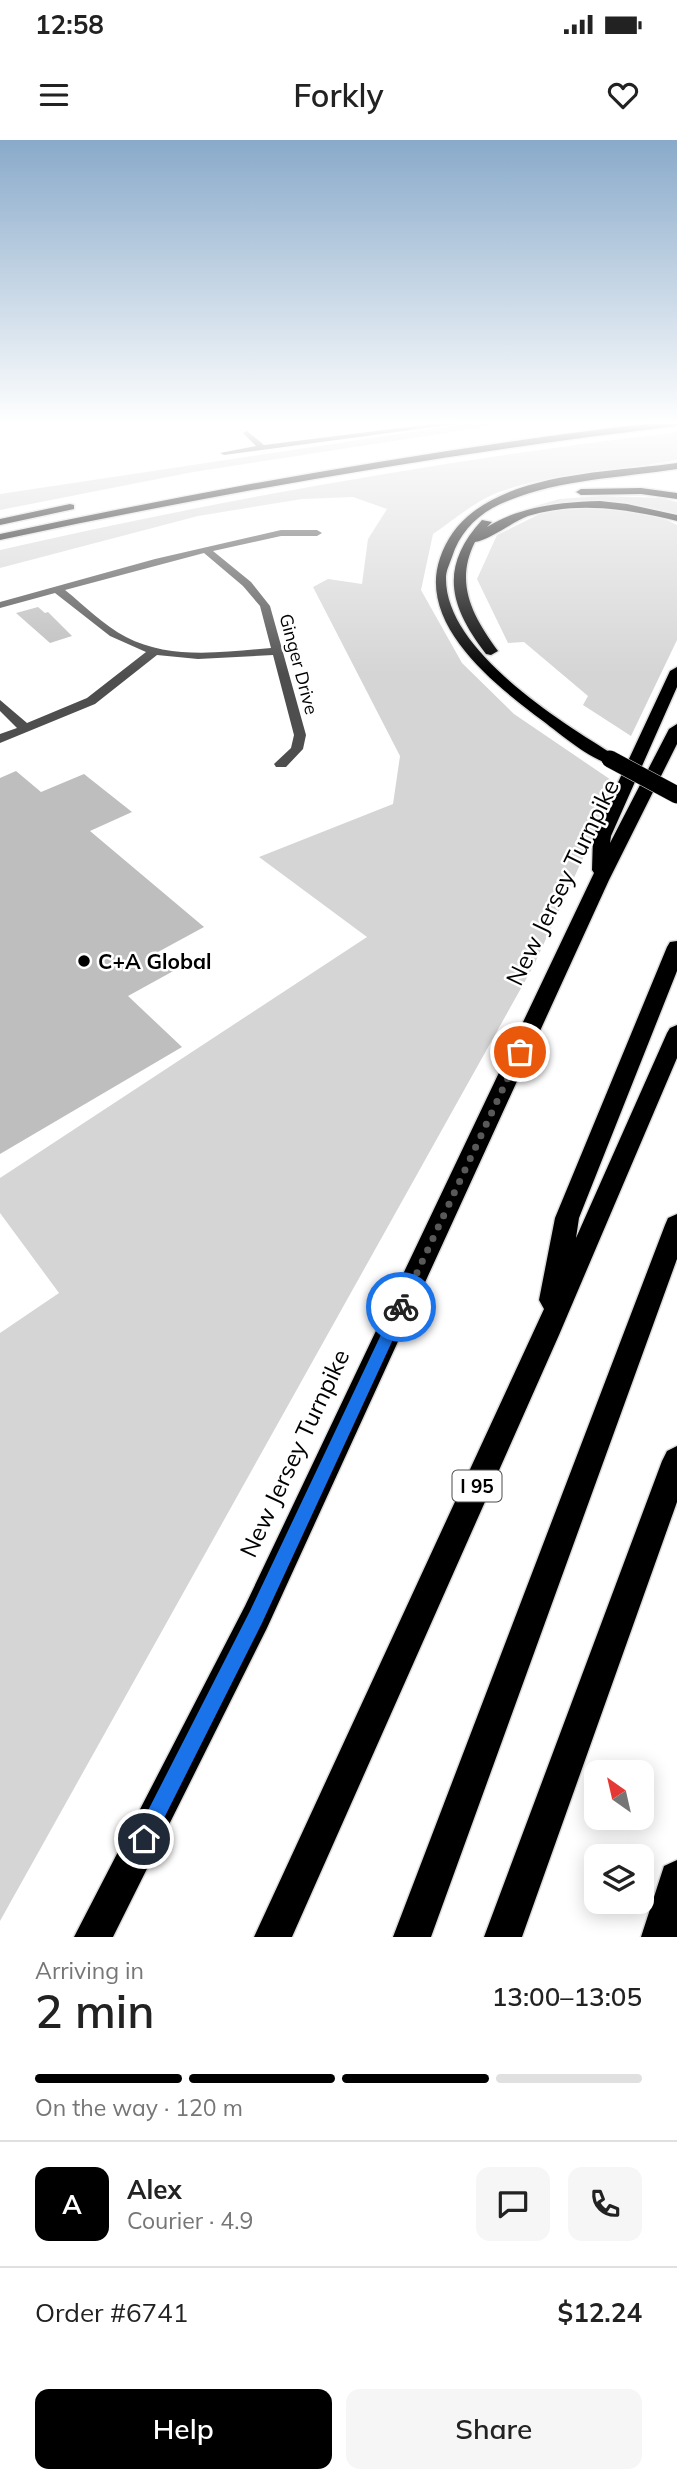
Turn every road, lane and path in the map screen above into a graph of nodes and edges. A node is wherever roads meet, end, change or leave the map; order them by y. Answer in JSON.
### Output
{"nodes":[{"id":1,"x":75,"y":506,"type":"edge"},
{"id":2,"x":143,"y":506,"type":"edge"},
{"id":3,"x":490,"y":506,"type":"edge"},
{"id":4,"x":499,"y":506,"type":"edge"},
{"id":5,"x":514,"y":506,"type":"edge"},
{"id":6,"x":677,"y":518,"type":"edge"},
{"id":7,"x":0,"y":522,"type":"edge"},
{"id":8,"x":467,"y":522,"type":"junction"},
{"id":9,"x":317,"y":533,"type":"dead end"},
{"id":10,"x":0,"y":537,"type":"edge"},
{"id":11,"x":467,"y":546,"type":"junction"},
{"id":12,"x":206,"y":550,"type":"junction"},
{"id":13,"x":57,"y":589,"type":"junction"},
{"id":14,"x":0,"y":605,"type":"edge"},
{"id":15,"x":155,"y":651,"type":"junction"},
{"id":16,"x":277,"y":651,"type":"junction"},
{"id":17,"x":677,"y":671,"type":"edge"},
{"id":18,"x":0,"y":704,"type":"edge"},
{"id":19,"x":25,"y":729,"type":"junction"},
{"id":20,"x":677,"y":730,"type":"edge"},
{"id":21,"x":0,"y":739,"type":"edge"},
{"id":22,"x":612,"y":754,"type":"junction"},
{"id":23,"x":281,"y":764,"type":"dead end"},
{"id":24,"x":677,"y":782,"type":"edge"},
{"id":25,"x":677,"y":795,"type":"edge"},
{"id":26,"x":600,"y":880,"type":"junction"},
{"id":27,"x":677,"y":947,"type":"edge"},
{"id":28,"x":677,"y":1033,"type":"edge"},
{"id":29,"x":677,"y":1225,"type":"edge"},
{"id":30,"x":546,"y":1335,"type":"junction"},
{"id":31,"x":677,"y":1461,"type":"edge"},
{"id":32,"x":677,"y":1879,"type":"edge"},
{"id":33,"x":93,"y":1937,"type":"edge"},
{"id":34,"x":273,"y":1937,"type":"edge"},
{"id":35,"x":412,"y":1937,"type":"edge"},
{"id":36,"x":503,"y":1937,"type":"edge"},
{"id":37,"x":660,"y":1937,"type":"edge"}],
"edges":[{"from":1,"to":7,"type":"highway"},
{"from":2,"to":10,"type":"highway"},
{"from":3,"to":8,"type":"highway"},
{"from":4,"to":8,"type":"highway"},
{"from":5,"to":11,"type":"highway"},
{"from":6,"to":11,"type":"highway"},
{"from":8,"to":22,"type":"highway"},
{"from":9,"to":12,"type":"street"},
{"from":11,"to":22,"type":"highway"},
{"from":12,"to":13,"type":"street"},
{"from":12,"to":16,"type":"street","name":"Ginger Drive"},
{"from":13,"to":14,"type":"street"},
{"from":13,"to":15,"type":"street"},
{"from":15,"to":16,"type":"street"},
{"from":15,"to":19,"type":"street"},
{"from":16,"to":23,"type":"street","name":"Ginger Drive"},
{"from":17,"to":26,"type":"highway"},
{"from":18,"to":19,"type":"street"},
{"from":19,"to":21,"type":"street"},
{"from":20,"to":26,"type":"highway","name":"New Jersey Turnpike"},
{"from":22,"to":24,"type":"highway"},
{"from":22,"to":25,"type":"highway","bridge":true},
{"from":26,"to":33,"type":"highway","name":"New Jersey Turnpike"},
{"from":27,"to":30,"type":"highway"},
{"from":28,"to":30,"type":"highway","number":"I 95"},
{"from":29,"to":35,"type":"highway"},
{"from":30,"to":34,"type":"highway","number":"I 95"},
{"from":31,"to":36,"type":"highway"},
{"from":32,"to":37,"type":"highway"}]}
